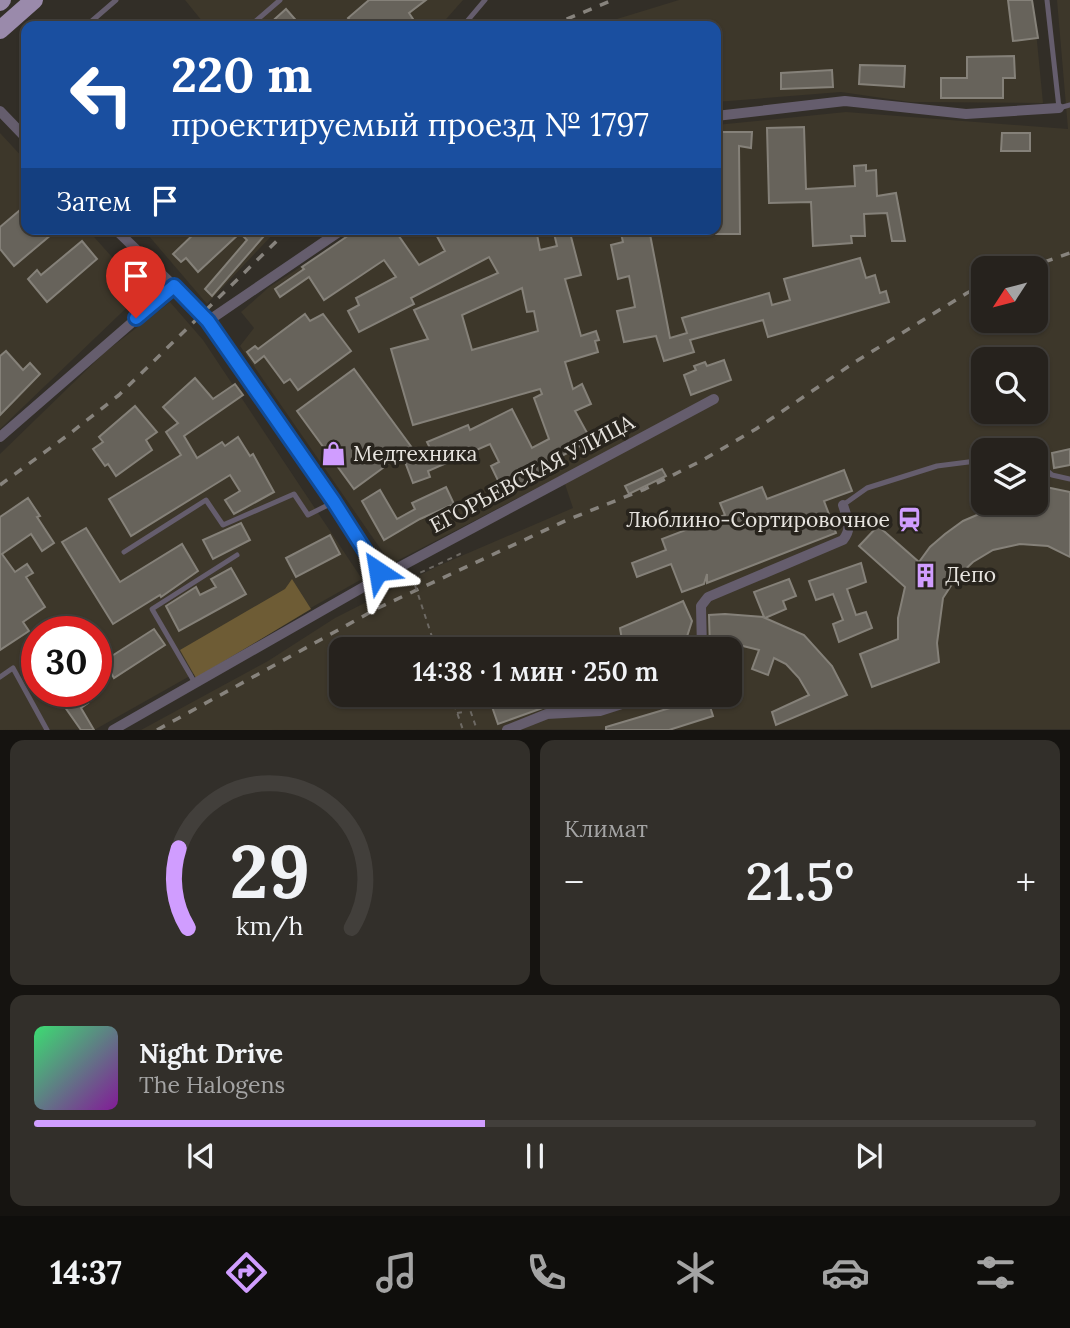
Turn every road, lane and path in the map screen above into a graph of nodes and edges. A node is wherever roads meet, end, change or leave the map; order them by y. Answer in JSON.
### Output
{"nodes":[{"id":1,"x":34,"y":0,"type":"edge"},
{"id":2,"x":116,"y":0,"type":"edge"},
{"id":3,"x":280,"y":0,"type":"edge"},
{"id":4,"x":485,"y":0,"type":"edge"},
{"id":5,"x":1047,"y":0,"type":"edge"},
{"id":6,"x":92,"y":21,"type":"edge"},
{"id":7,"x":256,"y":21,"type":"edge"},
{"id":8,"x":467,"y":21,"type":"edge"},
{"id":9,"x":0,"y":30,"type":"edge"},
{"id":10,"x":1064,"y":107,"type":"edge"},
{"id":11,"x":0,"y":111,"type":"edge"},
{"id":12,"x":721,"y":115,"type":"edge"},
{"id":13,"x":21,"y":132,"type":"edge"},
{"id":14,"x":121,"y":235,"type":"edge"},
{"id":15,"x":334,"y":235,"type":"edge"},
{"id":16,"x":174,"y":286,"type":"junction"},
{"id":17,"x":208,"y":321,"type":"junction"},
{"id":18,"x":714,"y":399,"type":"dead end"},
{"id":19,"x":0,"y":437,"type":"edge"},
{"id":20,"x":971,"y":462,"type":"edge"},
{"id":21,"x":1048,"y":472,"type":"edge"},
{"id":22,"x":1070,"y":479,"type":"edge"},
{"id":23,"x":334,"y":502,"type":"junction"},
{"id":24,"x":843,"y":505,"type":"joint"},
{"id":25,"x":124,"y":552,"type":"dead end"},
{"id":26,"x":460,"y":554,"type":"dead end"},
{"id":27,"x":237,"y":555,"type":"dead end"},
{"id":28,"x":412,"y":576,"type":"junction"},
{"id":29,"x":381,"y":577,"type":"junction"},
{"id":30,"x":367,"y":597,"type":"dead end"},
{"id":31,"x":432,"y":637,"type":"edge"},
{"id":32,"x":702,"y":637,"type":"edge"},
{"id":33,"x":0,"y":677,"type":"edge"},
{"id":34,"x":195,"y":683,"type":"junction"},
{"id":35,"x":455,"y":707,"type":"edge"},
{"id":36,"x":612,"y":707,"type":"edge"},
{"id":37,"x":457,"y":713,"type":"junction"},
{"id":38,"x":47,"y":730,"type":"edge"},
{"id":39,"x":113,"y":730,"type":"edge"},
{"id":40,"x":463,"y":730,"type":"edge"},
{"id":41,"x":477,"y":730,"type":"edge"},
{"id":42,"x":507,"y":730,"type":"edge"}],
"edges":[{"from":1,"to":9,"type":"main road"},
{"from":2,"to":6,"type":"lane"},
{"from":3,"to":7,"type":"lane"},
{"from":4,"to":8,"type":"lane"},
{"from":5,"to":10,"type":"lane"},
{"from":10,"to":12,"type":"street"},
{"from":11,"to":13,"type":"street"},
{"from":14,"to":16,"type":"street"},
{"from":15,"to":17,"type":"street"},
{"from":16,"to":17,"type":"street"},
{"from":16,"to":19,"type":"street"},
{"from":17,"to":23,"type":"street"},
{"from":18,"to":29,"type":"street","name":"ЕГОРЬЕВСКАЯ УЛИЦА"},
{"from":20,"to":24,"type":"lane"},
{"from":21,"to":22,"type":"lane"},
{"from":23,"to":25,"type":"lane"},
{"from":23,"to":29,"type":"street"},
{"from":24,"to":32,"type":"street"},
{"from":26,"to":28,"type":"path"},
{"from":27,"to":34,"type":"lane"},
{"from":28,"to":30,"type":"path"},
{"from":28,"to":31,"type":"path","bridge":true},
{"from":29,"to":34,"type":"street","name":"ЕГОРЬЕВСКАЯ УЛИЦА"},
{"from":33,"to":38,"type":"lane"},
{"from":34,"to":39,"type":"street","name":"ЕГОРЬЕВСКАЯ УЛИЦА"},
{"from":35,"to":37,"type":"path"},
{"from":36,"to":42,"type":"street"},
{"from":37,"to":40,"type":"path"},
{"from":37,"to":41,"type":"path"}]}
